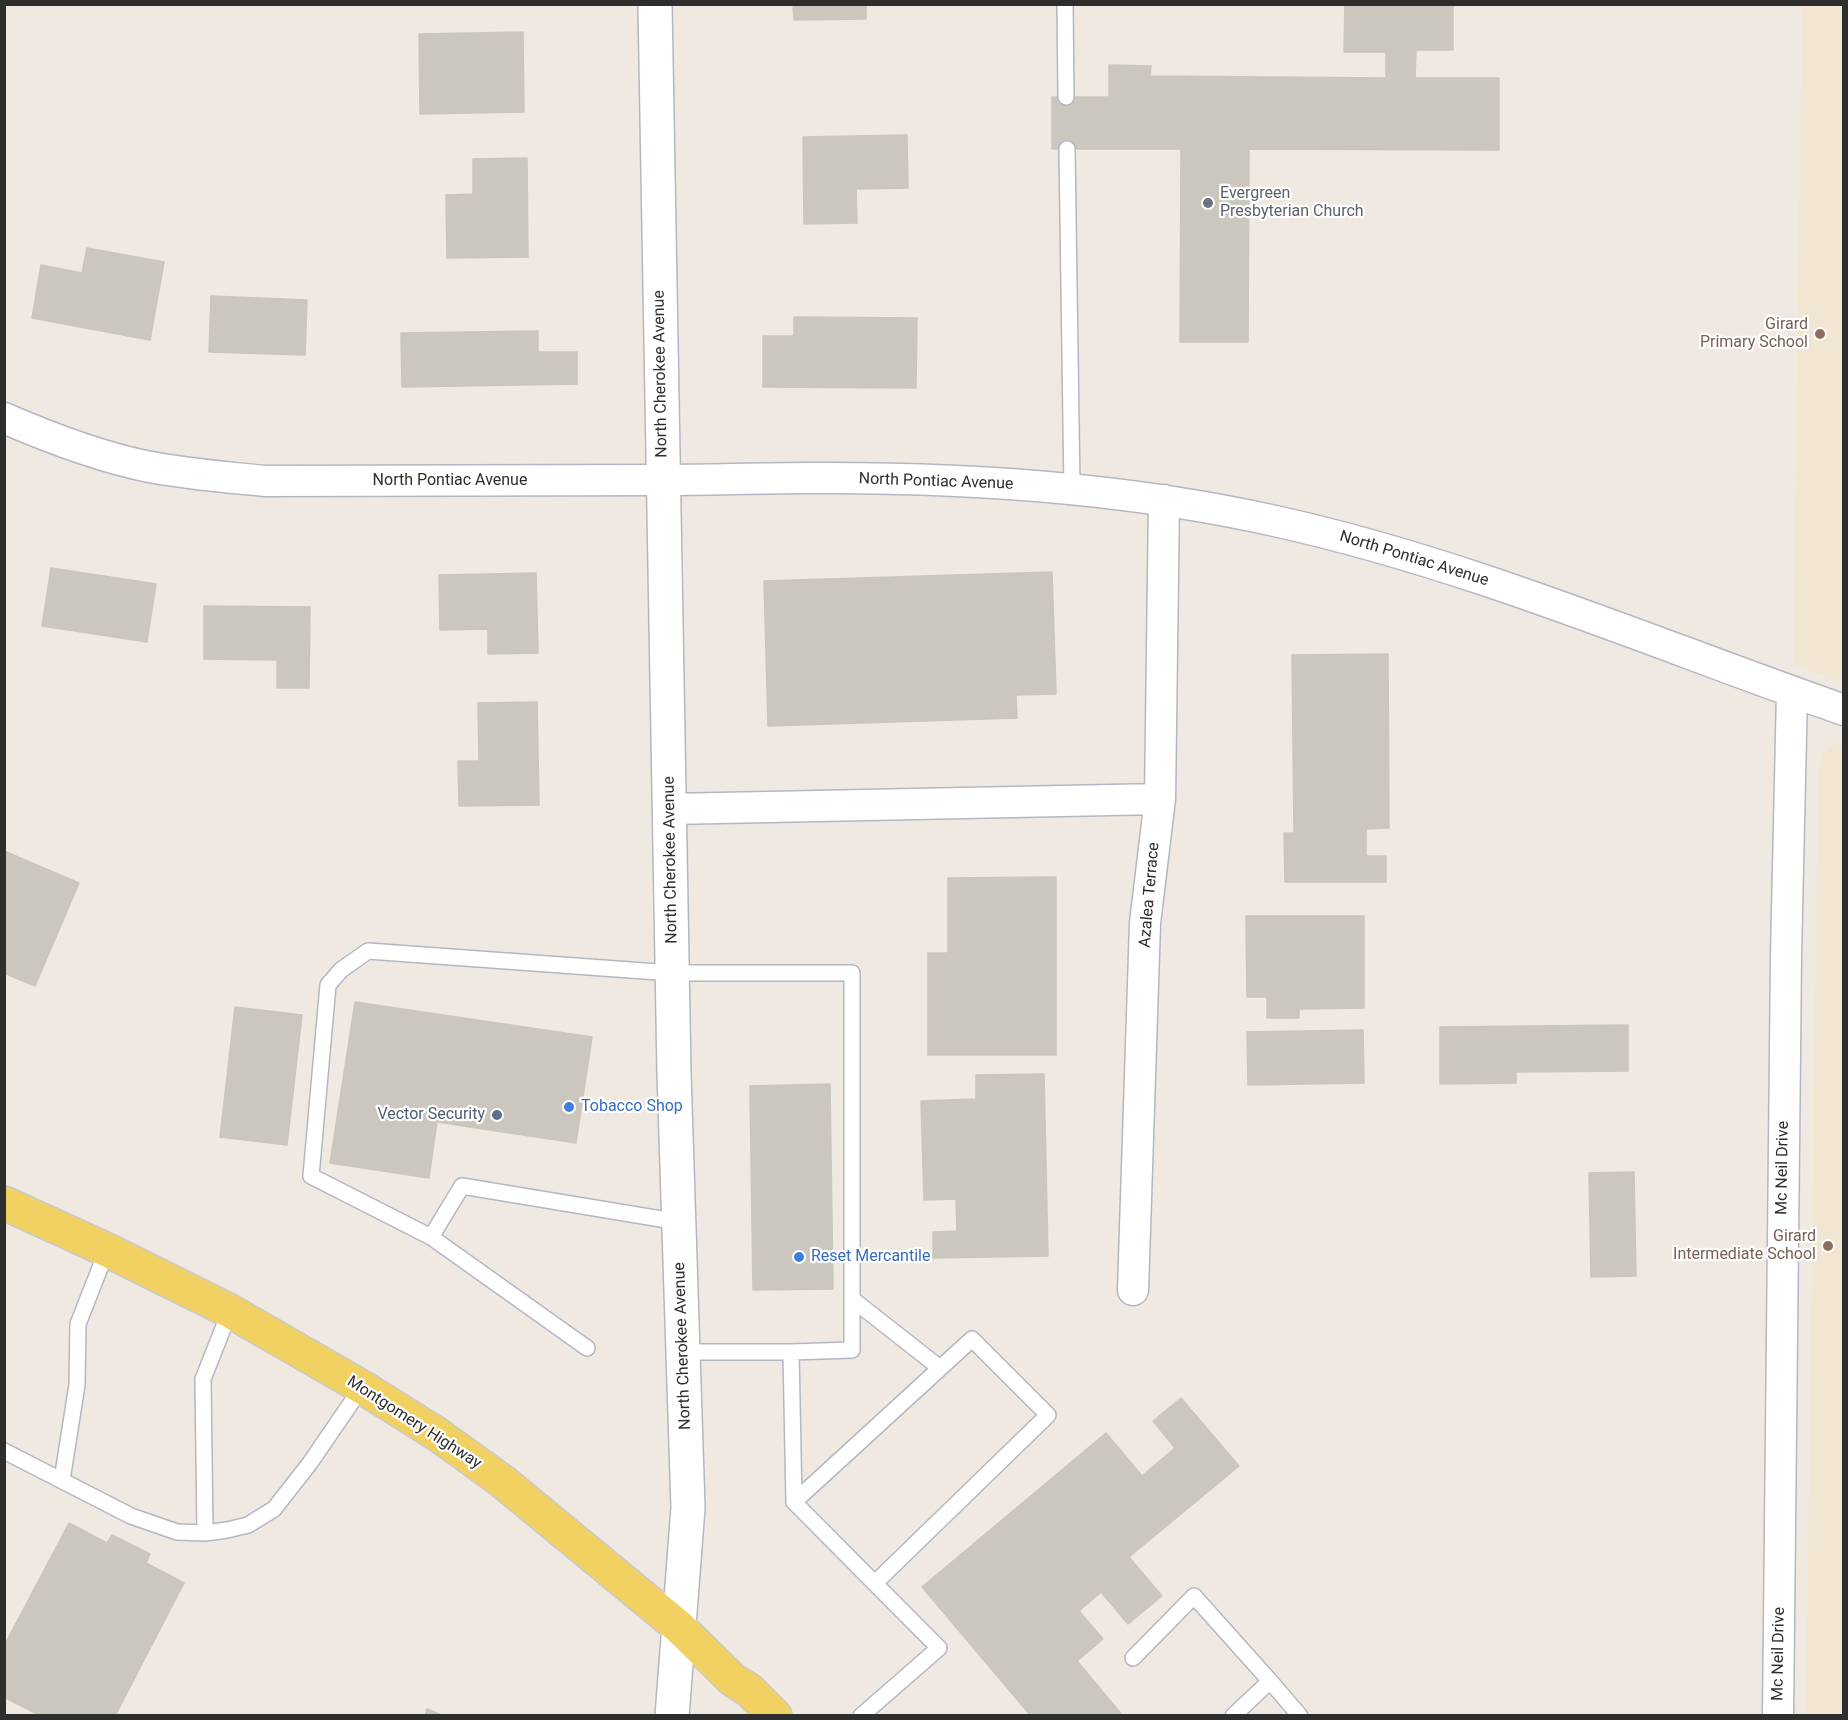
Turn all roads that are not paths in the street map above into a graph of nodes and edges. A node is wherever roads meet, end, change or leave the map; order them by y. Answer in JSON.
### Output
{"nodes":[{"id":1,"x":655,"y":4,"type":"edge"},
{"id":2,"x":1065,"y":4,"type":"edge"},
{"id":3,"x":1066,"y":97,"type":"dead end"},
{"id":4,"x":1067,"y":149,"type":"dead end"},
{"id":5,"x":4,"y":418,"type":"edge"},
{"id":6,"x":662,"y":480,"type":"junction"},
{"id":7,"x":1072,"y":489,"type":"junction"},
{"id":8,"x":1164,"y":500,"type":"junction"},
{"id":9,"x":1792,"y":692,"type":"junction"},
{"id":10,"x":1844,"y":710,"type":"edge"},
{"id":11,"x":1160,"y":798,"type":"junction"},
{"id":12,"x":670,"y":809,"type":"junction"},
{"id":13,"x":672,"y":973,"type":"junction"},
{"id":14,"x":4,"y":1203,"type":"edge"},
{"id":15,"x":679,"y":1222,"type":"junction"},
{"id":16,"x":431,"y":1237,"type":"junction"},
{"id":17,"x":107,"y":1250,"type":"junction"},
{"id":18,"x":1133,"y":1290,"type":"dead end"},
{"id":19,"x":852,"y":1299,"type":"junction"},
{"id":20,"x":230,"y":1311,"type":"junction"},
{"id":21,"x":587,"y":1348,"type":"dead end"},
{"id":22,"x":684,"y":1352,"type":"junction"},
{"id":23,"x":791,"y":1352,"type":"junction"},
{"id":24,"x":940,"y":1368,"type":"junction"},
{"id":25,"x":362,"y":1387,"type":"junction"},
{"id":26,"x":4,"y":1451,"type":"edge"},
{"id":27,"x":62,"y":1480,"type":"junction"},
{"id":28,"x":794,"y":1502,"type":"junction"},
{"id":29,"x":205,"y":1533,"type":"junction"},
{"id":30,"x":875,"y":1583,"type":"junction"},
{"id":31,"x":679,"y":1627,"type":"junction"},
{"id":32,"x":1133,"y":1658,"type":"dead end"},
{"id":33,"x":1270,"y":1681,"type":"junction"},
{"id":34,"x":672,"y":1716,"type":"edge"},
{"id":35,"x":775,"y":1716,"type":"edge"},
{"id":36,"x":861,"y":1716,"type":"edge"},
{"id":37,"x":1233,"y":1716,"type":"edge"},
{"id":38,"x":1300,"y":1716,"type":"edge"},
{"id":39,"x":1778,"y":1716,"type":"edge"}],
"edges":[{"from":1,"to":6,"type":"street","name":"North Cherokee Avenue"},
{"from":2,"to":3,"type":"lane"},
{"from":4,"to":7,"type":"lane"},
{"from":5,"to":6,"type":"street","name":"North Pontiac Avenue"},
{"from":6,"to":7,"type":"street","name":"North Pontiac Avenue"},
{"from":6,"to":12,"type":"street","name":"North Cherokee Avenue"},
{"from":7,"to":8,"type":"street","name":"North Pontiac Avenue"},
{"from":8,"to":9,"type":"street","name":"North Pontiac Avenue"},
{"from":8,"to":11,"type":"street","name":"Azalea Terrace"},
{"from":9,"to":10,"type":"street","name":"North Pontiac Avenue"},
{"from":9,"to":39,"type":"street","name":"Mc Neil Drive"},
{"from":11,"to":12,"type":"street"},
{"from":11,"to":18,"type":"street","name":"Azalea Terrace"},
{"from":12,"to":13,"type":"street","name":"North Cherokee Avenue"},
{"from":13,"to":15,"type":"street","name":"North Cherokee Avenue"},
{"from":13,"to":16,"type":"lane"},
{"from":13,"to":19,"type":"lane"},
{"from":14,"to":17,"type":"main road","name":"Montgomery Highway"},
{"from":15,"to":16,"type":"lane"},
{"from":15,"to":22,"type":"street","name":"North Cherokee Avenue"},
{"from":16,"to":21,"type":"lane"},
{"from":17,"to":20,"type":"main road","name":"Montgomery Highway"},
{"from":17,"to":27,"type":"lane"},
{"from":19,"to":23,"type":"lane"},
{"from":19,"to":24,"type":"lane"},
{"from":20,"to":25,"type":"main road","name":"Montgomery Highway"},
{"from":20,"to":29,"type":"lane"},
{"from":22,"to":23,"type":"lane"},
{"from":22,"to":31,"type":"street","name":"North Cherokee Avenue"},
{"from":23,"to":28,"type":"lane"},
{"from":24,"to":28,"type":"lane"},
{"from":24,"to":30,"type":"lane"},
{"from":25,"to":29,"type":"lane"},
{"from":25,"to":31,"type":"main road","name":"Montgomery Highway"},
{"from":26,"to":27,"type":"lane"},
{"from":27,"to":29,"type":"lane"},
{"from":28,"to":30,"type":"lane"},
{"from":30,"to":36,"type":"lane"},
{"from":31,"to":34,"type":"street","name":"North Cherokee Avenue"},
{"from":31,"to":35,"type":"main road","name":"Montgomery Highway"},
{"from":32,"to":33,"type":"lane"},
{"from":33,"to":37,"type":"lane"},
{"from":33,"to":38,"type":"lane"}]}
